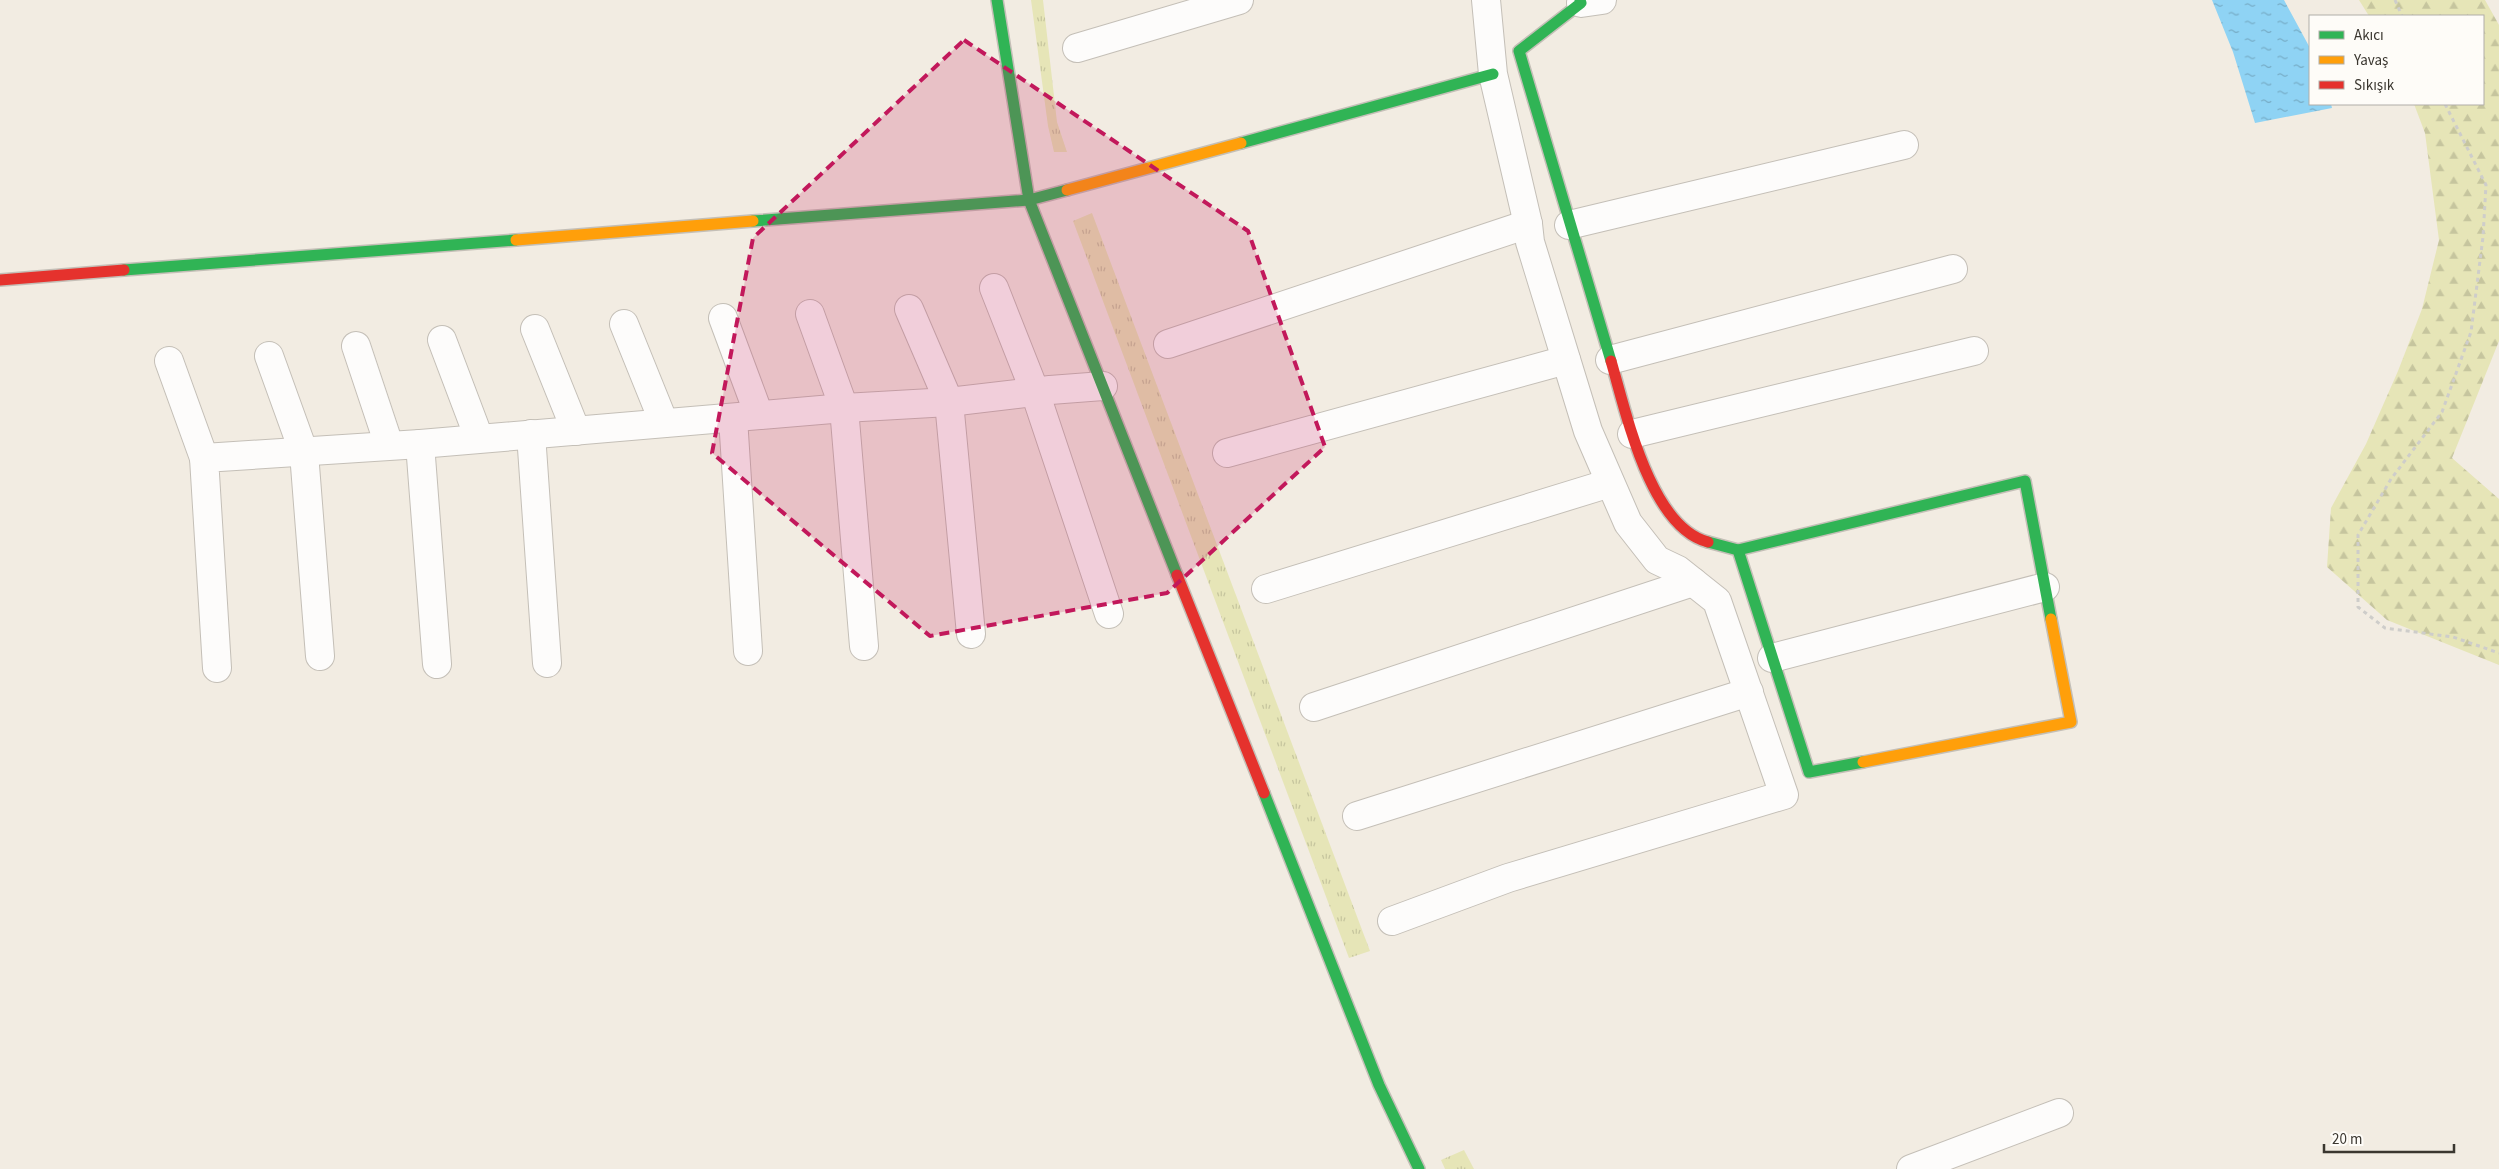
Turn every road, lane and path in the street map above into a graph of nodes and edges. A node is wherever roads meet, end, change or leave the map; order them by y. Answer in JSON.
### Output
{"nodes":[{"id":1,"x":997,"y":0,"type":"edge"},
{"id":2,"x":1239,"y":0,"type":"edge"},
{"id":3,"x":1486,"y":0,"type":"edge"},
{"id":4,"x":2395,"y":0,"type":"edge"},
{"id":5,"x":1587,"y":1,"type":"edge"},
{"id":6,"x":2402,"y":15,"type":"edge"},
{"id":7,"x":1077,"y":48,"type":"dead end"},
{"id":8,"x":1493,"y":74,"type":"junction"},
{"id":9,"x":2446,"y":105,"type":"edge"},
{"id":10,"x":1904,"y":145,"type":"dead end"},
{"id":11,"x":1030,"y":200,"type":"junction"},
{"id":12,"x":1528,"y":224,"type":"junction"},
{"id":13,"x":1569,"y":225,"type":"junction"},
{"id":14,"x":1953,"y":269,"type":"dead end"},
{"id":15,"x":0,"y":280,"type":"edge"},
{"id":16,"x":994,"y":288,"type":"dead end"},
{"id":17,"x":909,"y":310,"type":"dead end"},
{"id":18,"x":810,"y":314,"type":"dead end"},
{"id":19,"x":723,"y":318,"type":"dead end"},
{"id":20,"x":624,"y":324,"type":"dead end"},
{"id":21,"x":535,"y":329,"type":"dead end"},
{"id":22,"x":442,"y":340,"type":"dead end"},
{"id":23,"x":1168,"y":344,"type":"dead end"},
{"id":24,"x":356,"y":346,"type":"dead end"},
{"id":25,"x":1974,"y":351,"type":"dead end"},
{"id":26,"x":269,"y":356,"type":"dead end"},
{"id":27,"x":1566,"y":360,"type":"junction"},
{"id":28,"x":1610,"y":360,"type":"junction"},
{"id":29,"x":169,"y":361,"type":"dead end"},
{"id":30,"x":1103,"y":386,"type":"junction"},
{"id":31,"x":1035,"y":392,"type":"junction"},
{"id":32,"x":949,"y":402,"type":"junction"},
{"id":33,"x":844,"y":408,"type":"junction"},
{"id":34,"x":746,"y":417,"type":"junction"},
{"id":35,"x":664,"y":423,"type":"junction"},
{"id":36,"x":576,"y":431,"type":"junction"},
{"id":37,"x":530,"y":434,"type":"junction"},
{"id":38,"x":1632,"y":434,"type":"junction"},
{"id":39,"x":480,"y":438,"type":"junction"},
{"id":40,"x":420,"y":444,"type":"junction"},
{"id":41,"x":389,"y":445,"type":"junction"},
{"id":42,"x":304,"y":453,"type":"junction"},
{"id":43,"x":1227,"y":453,"type":"dead end"},
{"id":44,"x":204,"y":458,"type":"junction"},
{"id":45,"x":1610,"y":482,"type":"junction"},
{"id":46,"x":1738,"y":550,"type":"junction"},
{"id":47,"x":1692,"y":582,"type":"junction"},
{"id":48,"x":2045,"y":587,"type":"junction"},
{"id":49,"x":1266,"y":588,"type":"dead end"},
{"id":50,"x":1108,"y":614,"type":"dead end"},
{"id":51,"x":971,"y":634,"type":"dead end"},
{"id":52,"x":864,"y":646,"type":"dead end"},
{"id":53,"x":748,"y":651,"type":"dead end"},
{"id":54,"x":2499,"y":654,"type":"edge"},
{"id":55,"x":320,"y":656,"type":"dead end"},
{"id":56,"x":1772,"y":658,"type":"junction"},
{"id":57,"x":547,"y":663,"type":"dead end"},
{"id":58,"x":437,"y":664,"type":"dead end"},
{"id":59,"x":216,"y":668,"type":"dead end"},
{"id":60,"x":1748,"y":692,"type":"junction"},
{"id":61,"x":1314,"y":707,"type":"dead end"},
{"id":62,"x":1357,"y":816,"type":"dead end"},
{"id":63,"x":1392,"y":921,"type":"dead end"},
{"id":64,"x":2059,"y":1114,"type":"dead end"},
{"id":65,"x":1419,"y":1169,"type":"edge"},
{"id":66,"x":1912,"y":1169,"type":"edge"}],
"edges":[{"from":1,"to":11,"type":"street"},
{"from":2,"to":7,"type":"street"},
{"from":3,"to":8,"type":"street"},
{"from":4,"to":6,"type":"path"},
{"from":5,"to":13,"type":"street"},
{"from":8,"to":11,"type":"street"},
{"from":8,"to":12,"type":"street"},
{"from":9,"to":54,"type":"path"},
{"from":10,"to":13,"type":"street"},
{"from":11,"to":15,"type":"street"},
{"from":11,"to":30,"type":"street"},
{"from":12,"to":23,"type":"street"},
{"from":12,"to":27,"type":"street"},
{"from":13,"to":28,"type":"street"},
{"from":14,"to":28,"type":"street"},
{"from":16,"to":31,"type":"street"},
{"from":17,"to":32,"type":"street"},
{"from":18,"to":33,"type":"street"},
{"from":19,"to":34,"type":"street"},
{"from":20,"to":35,"type":"street"},
{"from":21,"to":36,"type":"street"},
{"from":22,"to":39,"type":"street"},
{"from":24,"to":41,"type":"street"},
{"from":25,"to":38,"type":"street"},
{"from":26,"to":42,"type":"street"},
{"from":27,"to":43,"type":"street"},
{"from":27,"to":45,"type":"street"},
{"from":28,"to":38,"type":"street"},
{"from":29,"to":44,"type":"street"},
{"from":30,"to":31,"type":"street"},
{"from":30,"to":65,"type":"street"},
{"from":31,"to":32,"type":"street"},
{"from":31,"to":50,"type":"street"},
{"from":32,"to":33,"type":"street"},
{"from":32,"to":51,"type":"street"},
{"from":33,"to":34,"type":"street"},
{"from":33,"to":52,"type":"street"},
{"from":34,"to":35,"type":"street"},
{"from":34,"to":53,"type":"street"},
{"from":35,"to":36,"type":"street"},
{"from":36,"to":37,"type":"street"},
{"from":37,"to":39,"type":"street"},
{"from":37,"to":57,"type":"street"},
{"from":38,"to":46,"type":"street"},
{"from":39,"to":40,"type":"street"},
{"from":40,"to":41,"type":"street"},
{"from":40,"to":58,"type":"street"},
{"from":41,"to":42,"type":"street"},
{"from":42,"to":44,"type":"street"},
{"from":42,"to":55,"type":"street"},
{"from":44,"to":59,"type":"street"},
{"from":45,"to":47,"type":"street"},
{"from":45,"to":49,"type":"street"},
{"from":46,"to":48,"type":"street"},
{"from":46,"to":56,"type":"street"},
{"from":47,"to":60,"type":"street"},
{"from":47,"to":61,"type":"street"},
{"from":48,"to":56,"type":"street"},
{"from":48,"to":56,"type":"street"},
{"from":60,"to":62,"type":"street"},
{"from":60,"to":63,"type":"street"},
{"from":64,"to":66,"type":"street"}]}
